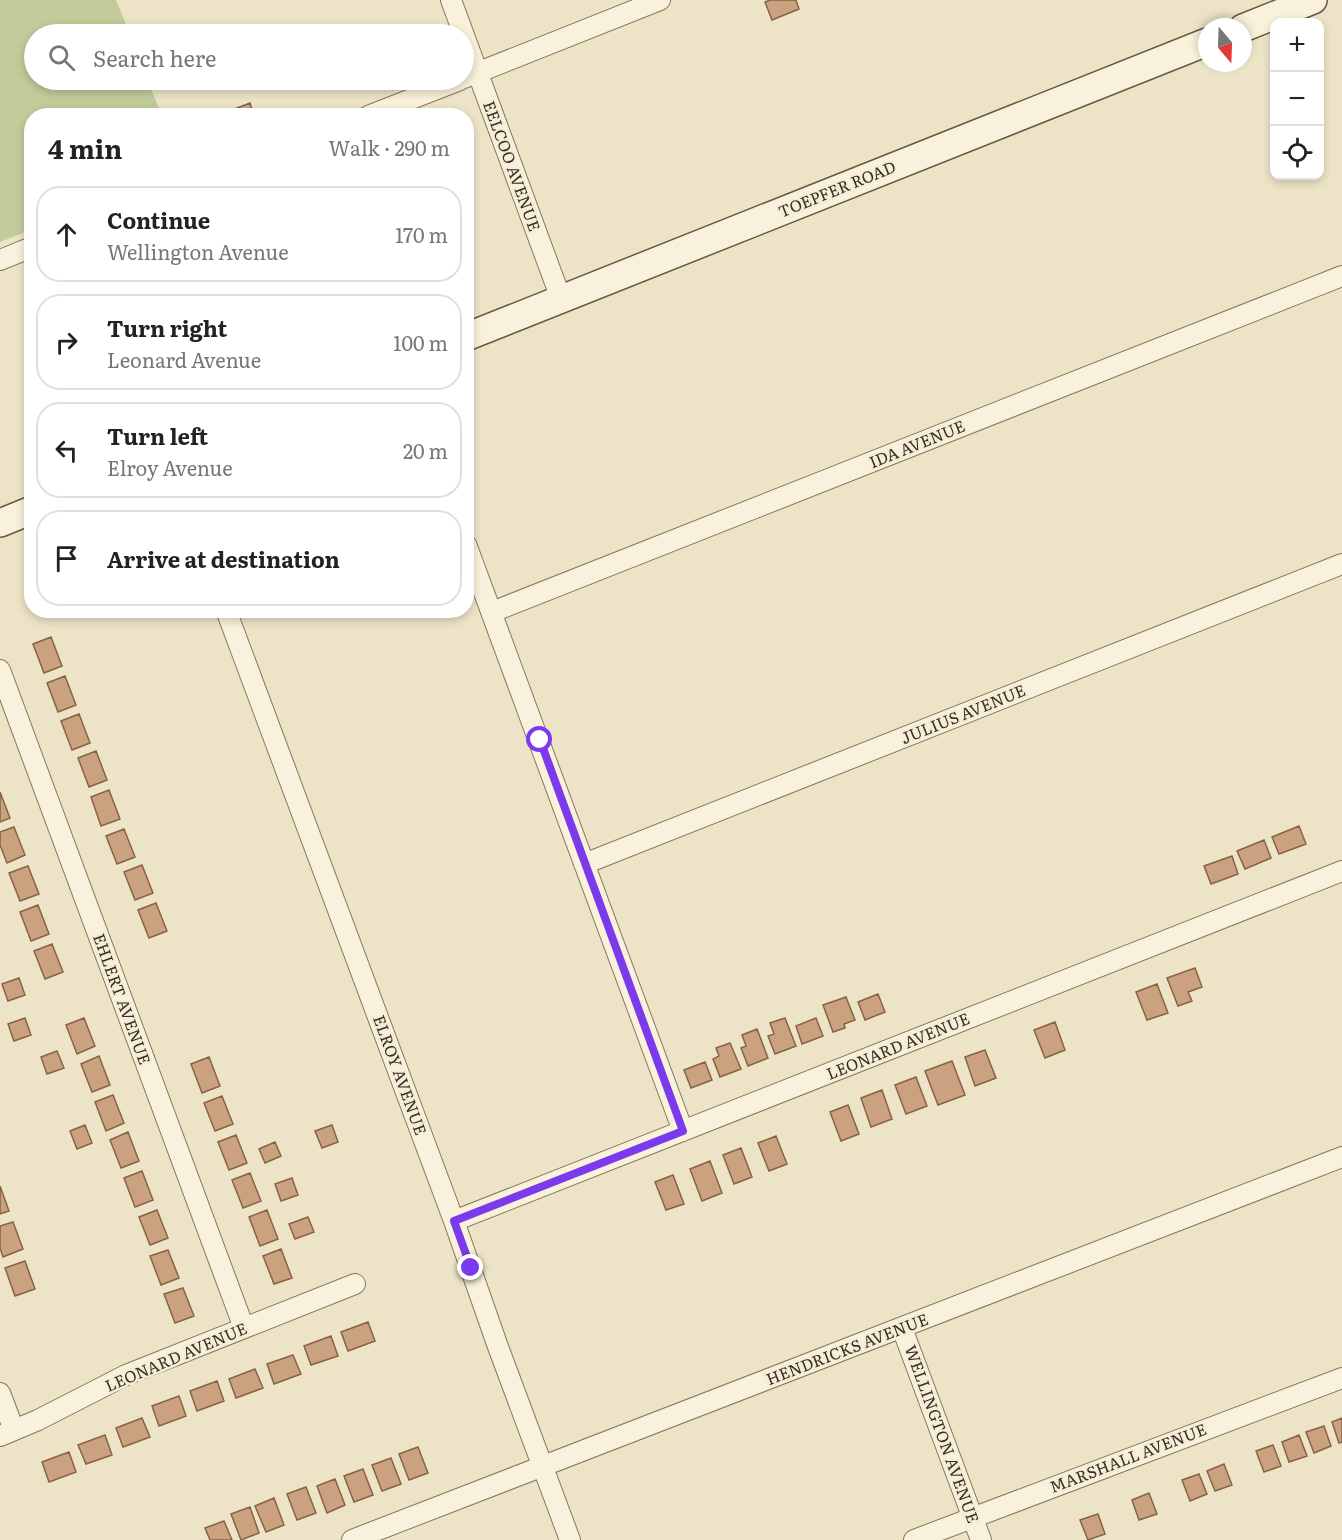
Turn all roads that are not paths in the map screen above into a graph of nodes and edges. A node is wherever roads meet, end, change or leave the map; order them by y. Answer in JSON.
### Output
{"nodes":[{"id":1,"x":451,"y":0,"type":"edge"},
{"id":2,"x":660,"y":0,"type":"edge"},
{"id":3,"x":1312,"y":0,"type":"edge"},
{"id":4,"x":456,"y":24,"type":"edge"},
{"id":5,"x":1252,"y":24,"type":"edge"},
{"id":6,"x":1198,"y":46,"type":"edge"},
{"id":7,"x":474,"y":74,"type":"edge"},
{"id":8,"x":434,"y":90,"type":"edge"},
{"id":9,"x":473,"y":90,"type":"edge"},
{"id":10,"x":388,"y":108,"type":"edge"},
{"id":11,"x":24,"y":250,"type":"edge"},
{"id":12,"x":0,"y":260,"type":"edge"},
{"id":13,"x":1342,"y":276,"type":"edge"},
{"id":14,"x":561,"y":299,"type":"junction"},
{"id":15,"x":474,"y":334,"type":"edge"},
{"id":16,"x":24,"y":513,"type":"edge"},
{"id":17,"x":0,"y":523,"type":"edge"},
{"id":18,"x":1342,"y":564,"type":"edge"},
{"id":19,"x":474,"y":565,"type":"edge"},
{"id":20,"x":492,"y":612,"type":"junction"},
{"id":21,"x":229,"y":618,"type":"edge"},
{"id":22,"x":0,"y":670,"type":"edge"},
{"id":23,"x":584,"y":864,"type":"junction"},
{"id":24,"x":1342,"y":871,"type":"edge"},
{"id":25,"x":683,"y":1131,"type":"junction"},
{"id":26,"x":1342,"y":1157,"type":"edge"},
{"id":27,"x":454,"y":1221,"type":"junction"},
{"id":28,"x":355,"y":1284,"type":"dead end"},
{"id":29,"x":244,"y":1328,"type":"junction"},
{"id":30,"x":902,"y":1328,"type":"junction"},
{"id":31,"x":1342,"y":1378,"type":"edge"},
{"id":32,"x":0,"y":1393,"type":"edge"},
{"id":33,"x":7,"y":1433,"type":"edge"},
{"id":34,"x":542,"y":1466,"type":"junction"},
{"id":35,"x":973,"y":1516,"type":"junction"},
{"id":36,"x":352,"y":1540,"type":"edge"},
{"id":37,"x":570,"y":1540,"type":"edge"},
{"id":38,"x":914,"y":1540,"type":"edge"},
{"id":39,"x":981,"y":1540,"type":"edge"}],
"edges":[{"from":1,"to":4,"type":"street","name":"EELCOO AVENUE"},
{"from":2,"to":7,"type":"street"},
{"from":3,"to":5,"type":"street"},
{"from":6,"to":14,"type":"street","name":"TOEPFER ROAD"},
{"from":8,"to":10,"type":"street"},
{"from":9,"to":14,"type":"street","name":"EELCOO AVENUE"},
{"from":11,"to":12,"type":"street"},
{"from":13,"to":20,"type":"street","name":"IDA AVENUE"},
{"from":14,"to":15,"type":"street","name":"TOEPFER ROAD"},
{"from":16,"to":17,"type":"street"},
{"from":18,"to":23,"type":"street","name":"JULIUS AVENUE"},
{"from":19,"to":20,"type":"street"},
{"from":20,"to":23,"type":"street"},
{"from":21,"to":27,"type":"street","name":"ELROY AVENUE"},
{"from":22,"to":29,"type":"street","name":"EHLERT AVENUE"},
{"from":23,"to":25,"type":"street"},
{"from":24,"to":25,"type":"street","name":"LEONARD AVENUE"},
{"from":25,"to":27,"type":"street","name":"LEONARD AVENUE"},
{"from":26,"to":30,"type":"street","name":"HENDRICKS AVENUE"},
{"from":27,"to":34,"type":"street","name":"ELROY AVENUE"},
{"from":28,"to":29,"type":"street","name":"LEONARD AVENUE"},
{"from":29,"to":33,"type":"street","name":"LEONARD AVENUE"},
{"from":30,"to":34,"type":"street","name":"HENDRICKS AVENUE"},
{"from":30,"to":35,"type":"street","name":"WELLINGTON AVENUE"},
{"from":31,"to":35,"type":"street","name":"MARSHALL AVENUE"},
{"from":32,"to":33,"type":"street"},
{"from":34,"to":36,"type":"street","name":"HENDRICKS AVENUE"},
{"from":34,"to":37,"type":"street","name":"ELROY AVENUE"},
{"from":35,"to":38,"type":"street","name":"MARSHALL AVENUE"},
{"from":35,"to":39,"type":"street","name":"WELLINGTON AVENUE"}]}
